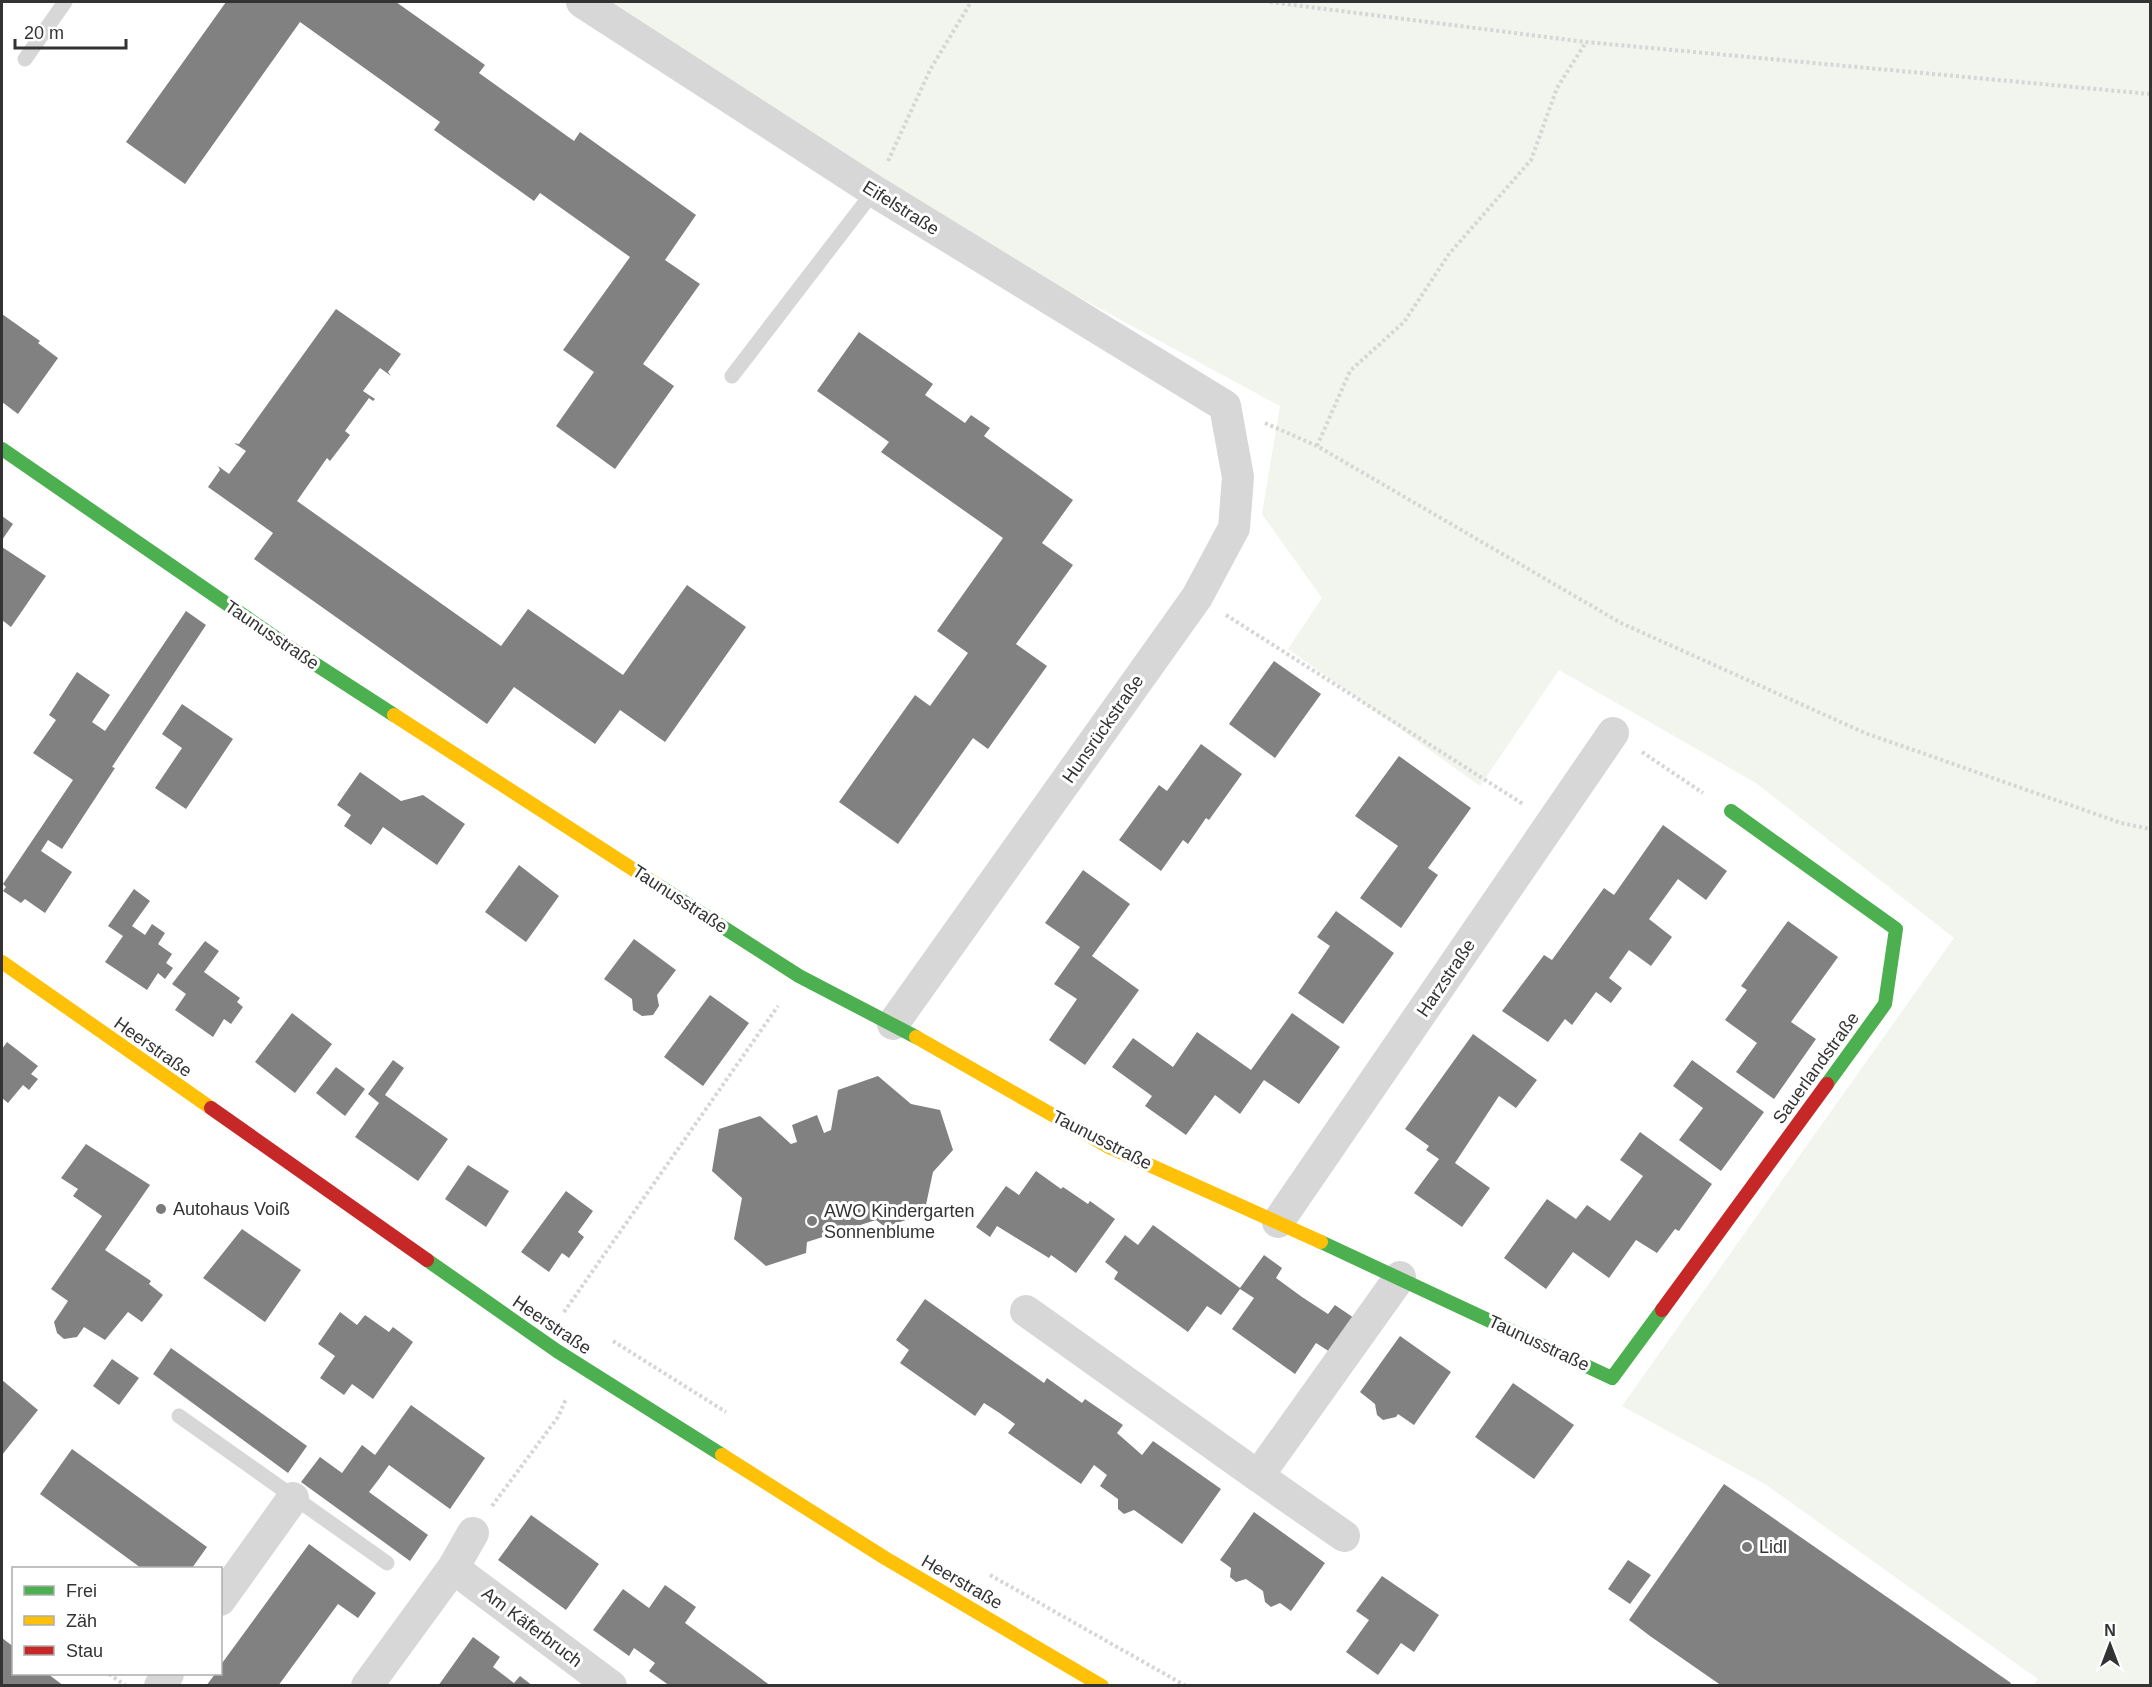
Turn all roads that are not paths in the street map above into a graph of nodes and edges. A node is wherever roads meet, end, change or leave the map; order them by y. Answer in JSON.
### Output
{"nodes":[{"id":1,"x":65,"y":2,"type":"edge"},
{"id":2,"x":582,"y":2,"type":"edge"},
{"id":3,"x":26,"y":59,"type":"dead end"},
{"id":4,"x":874,"y":191,"type":"junction"},
{"id":5,"x":732,"y":376,"type":"dead end"},
{"id":6,"x":1225,"y":406,"type":"joint"},
{"id":7,"x":2,"y":449,"type":"edge"},
{"id":8,"x":1613,"y":733,"type":"road end"},
{"id":9,"x":1731,"y":811,"type":"road end"},
{"id":10,"x":2,"y":962,"type":"edge"},
{"id":11,"x":893,"y":1024,"type":"junction"},
{"id":12,"x":1278,"y":1222,"type":"junction"},
{"id":13,"x":1400,"y":1277,"type":"junction"},
{"id":14,"x":1026,"y":1311,"type":"dead end"},
{"id":15,"x":1612,"y":1378,"type":"joint"},
{"id":16,"x":179,"y":1416,"type":"dead end"},
{"id":17,"x":1258,"y":1476,"type":"junction"},
{"id":18,"x":293,"y":1498,"type":"junction"},
{"id":19,"x":473,"y":1533,"type":"road end"},
{"id":20,"x":1344,"y":1536,"type":"dead end"},
{"id":21,"x":387,"y":1563,"type":"dead end"},
{"id":22,"x":453,"y":1568,"type":"junction"},
{"id":23,"x":222,"y":1597,"type":"edge"},
{"id":24,"x":367,"y":1686,"type":"edge"},
{"id":25,"x":611,"y":1686,"type":"edge"},
{"id":26,"x":1102,"y":1686,"type":"edge"}],
"edges":[{"from":1,"to":3,"type":"lane"},
{"from":2,"to":4,"type":"street","name":"Eifelstraße"},
{"from":4,"to":5,"type":"lane"},
{"from":4,"to":6,"type":"street","name":"Eifelstraße"},
{"from":6,"to":11,"type":"street","name":"Hunsrückstraße"},
{"from":7,"to":11,"type":"street","name":"Taunusstraße"},
{"from":8,"to":12,"type":"street","name":"Harzstraße"},
{"from":9,"to":15,"type":"street","name":"Sauerlandstraße"},
{"from":10,"to":26,"type":"street","name":"Heerstraße"},
{"from":11,"to":12,"type":"street","name":"Taunusstraße"},
{"from":12,"to":13,"type":"street","name":"Taunusstraße"},
{"from":13,"to":15,"type":"street","name":"Taunusstraße"},
{"from":13,"to":17,"type":"street"},
{"from":14,"to":17,"type":"street"},
{"from":16,"to":18,"type":"lane"},
{"from":17,"to":20,"type":"street"},
{"from":18,"to":21,"type":"lane"},
{"from":18,"to":23,"type":"street"},
{"from":19,"to":22,"type":"street"},
{"from":22,"to":24,"type":"street"},
{"from":22,"to":25,"type":"street","name":"Am Käferbruch"}]}
